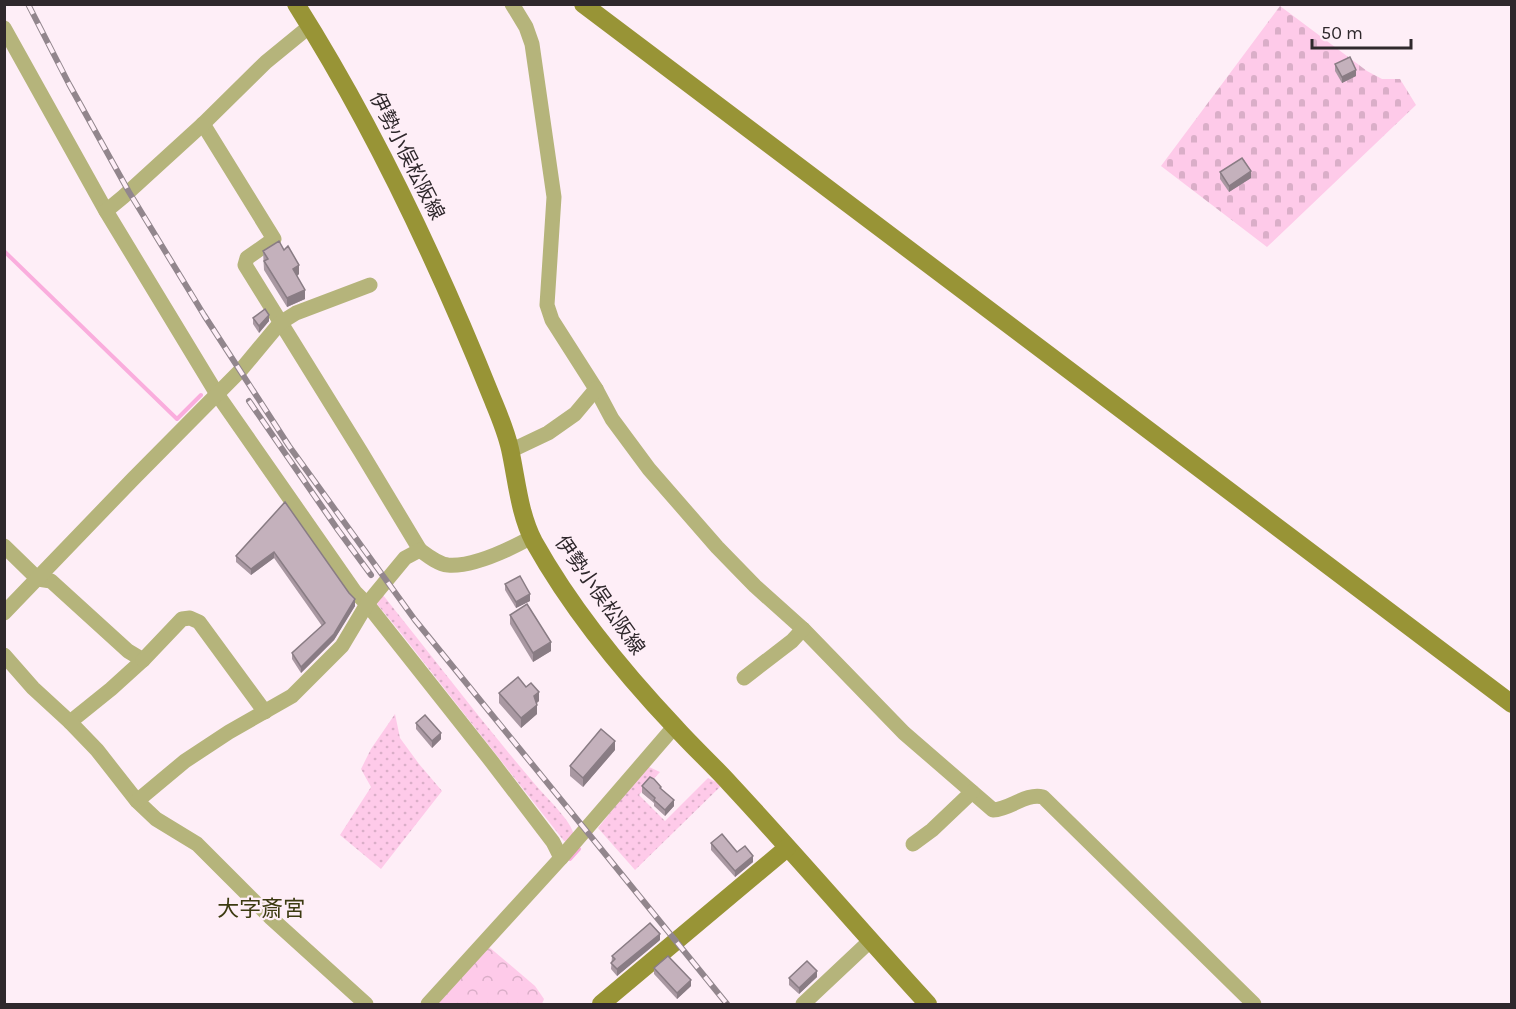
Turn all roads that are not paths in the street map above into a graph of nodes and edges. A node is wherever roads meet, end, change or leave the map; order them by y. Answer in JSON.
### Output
{"nodes":[{"id":1,"x":296,"y":4,"type":"edge"},
{"id":2,"x":512,"y":4,"type":"edge"},
{"id":3,"x":583,"y":4,"type":"edge"},
{"id":4,"x":310,"y":26,"type":"junction"},
{"id":5,"x":4,"y":28,"type":"edge"},
{"id":6,"x":203,"y":124,"type":"junction"},
{"id":7,"x":106,"y":211,"type":"junction"},
{"id":8,"x":370,"y":285,"type":"dead end"},
{"id":9,"x":280,"y":323,"type":"junction"},
{"id":10,"x":597,"y":389,"type":"junction"},
{"id":11,"x":217,"y":394,"type":"junction"},
{"id":12,"x":510,"y":451,"type":"junction"},
{"id":13,"x":532,"y":537,"type":"junction"},
{"id":14,"x":4,"y":546,"type":"edge"},
{"id":15,"x":420,"y":550,"type":"junction"},
{"id":16,"x":38,"y":579,"type":"junction"},
{"id":17,"x":367,"y":604,"type":"junction"},
{"id":18,"x":4,"y":612,"type":"edge"},
{"id":19,"x":803,"y":629,"type":"junction"},
{"id":20,"x":4,"y":655,"type":"edge"},
{"id":21,"x":143,"y":660,"type":"junction"},
{"id":22,"x":744,"y":678,"type":"dead end"},
{"id":23,"x":1512,"y":704,"type":"edge"},
{"id":24,"x":265,"y":712,"type":"junction"},
{"id":25,"x":70,"y":722,"type":"junction"},
{"id":26,"x":674,"y":727,"type":"junction"},
{"id":27,"x":972,"y":792,"type":"junction"},
{"id":28,"x":138,"y":801,"type":"junction"},
{"id":29,"x":913,"y":844,"type":"dead end"},
{"id":30,"x":787,"y":848,"type":"junction"},
{"id":31,"x":561,"y":858,"type":"junction"},
{"id":32,"x":870,"y":941,"type":"junction"},
{"id":33,"x":366,"y":1005,"type":"edge"},
{"id":34,"x":428,"y":1005,"type":"edge"},
{"id":35,"x":601,"y":1005,"type":"edge"},
{"id":36,"x":803,"y":1005,"type":"edge"},
{"id":37,"x":928,"y":1005,"type":"edge"},
{"id":38,"x":1254,"y":1005,"type":"edge"}],
"edges":[{"from":1,"to":4,"type":"street","name":"伊勢小俣松阪線"},
{"from":2,"to":10,"type":"street"},
{"from":3,"to":23,"type":"street"},
{"from":4,"to":6,"type":"street"},
{"from":4,"to":12,"type":"street","name":"伊勢小俣松阪線"},
{"from":5,"to":7,"type":"street"},
{"from":6,"to":7,"type":"street"},
{"from":6,"to":9,"type":"street"},
{"from":7,"to":11,"type":"street"},
{"from":8,"to":9,"type":"street"},
{"from":9,"to":11,"type":"street"},
{"from":9,"to":15,"type":"street"},
{"from":10,"to":12,"type":"street"},
{"from":10,"to":19,"type":"street"},
{"from":11,"to":16,"type":"street"},
{"from":11,"to":17,"type":"street"},
{"from":12,"to":13,"type":"street","name":"伊勢小俣松阪線"},
{"from":13,"to":15,"type":"street"},
{"from":13,"to":26,"type":"street","name":"伊勢小俣松阪線"},
{"from":14,"to":16,"type":"street"},
{"from":15,"to":17,"type":"street"},
{"from":16,"to":18,"type":"street"},
{"from":16,"to":21,"type":"street"},
{"from":17,"to":24,"type":"street"},
{"from":17,"to":31,"type":"street"},
{"from":19,"to":22,"type":"street"},
{"from":19,"to":27,"type":"street"},
{"from":20,"to":25,"type":"street"},
{"from":21,"to":24,"type":"street"},
{"from":21,"to":25,"type":"street"},
{"from":24,"to":28,"type":"street"},
{"from":25,"to":28,"type":"street"},
{"from":26,"to":30,"type":"street","name":"伊勢小俣松阪線"},
{"from":26,"to":31,"type":"street"},
{"from":27,"to":29,"type":"street"},
{"from":27,"to":38,"type":"street"},
{"from":28,"to":33,"type":"street"},
{"from":30,"to":32,"type":"street","name":"伊勢小俣松阪線"},
{"from":30,"to":35,"type":"street"},
{"from":31,"to":34,"type":"street"},
{"from":32,"to":36,"type":"street"},
{"from":32,"to":37,"type":"street","name":"伊勢小俣松阪線"}]}
